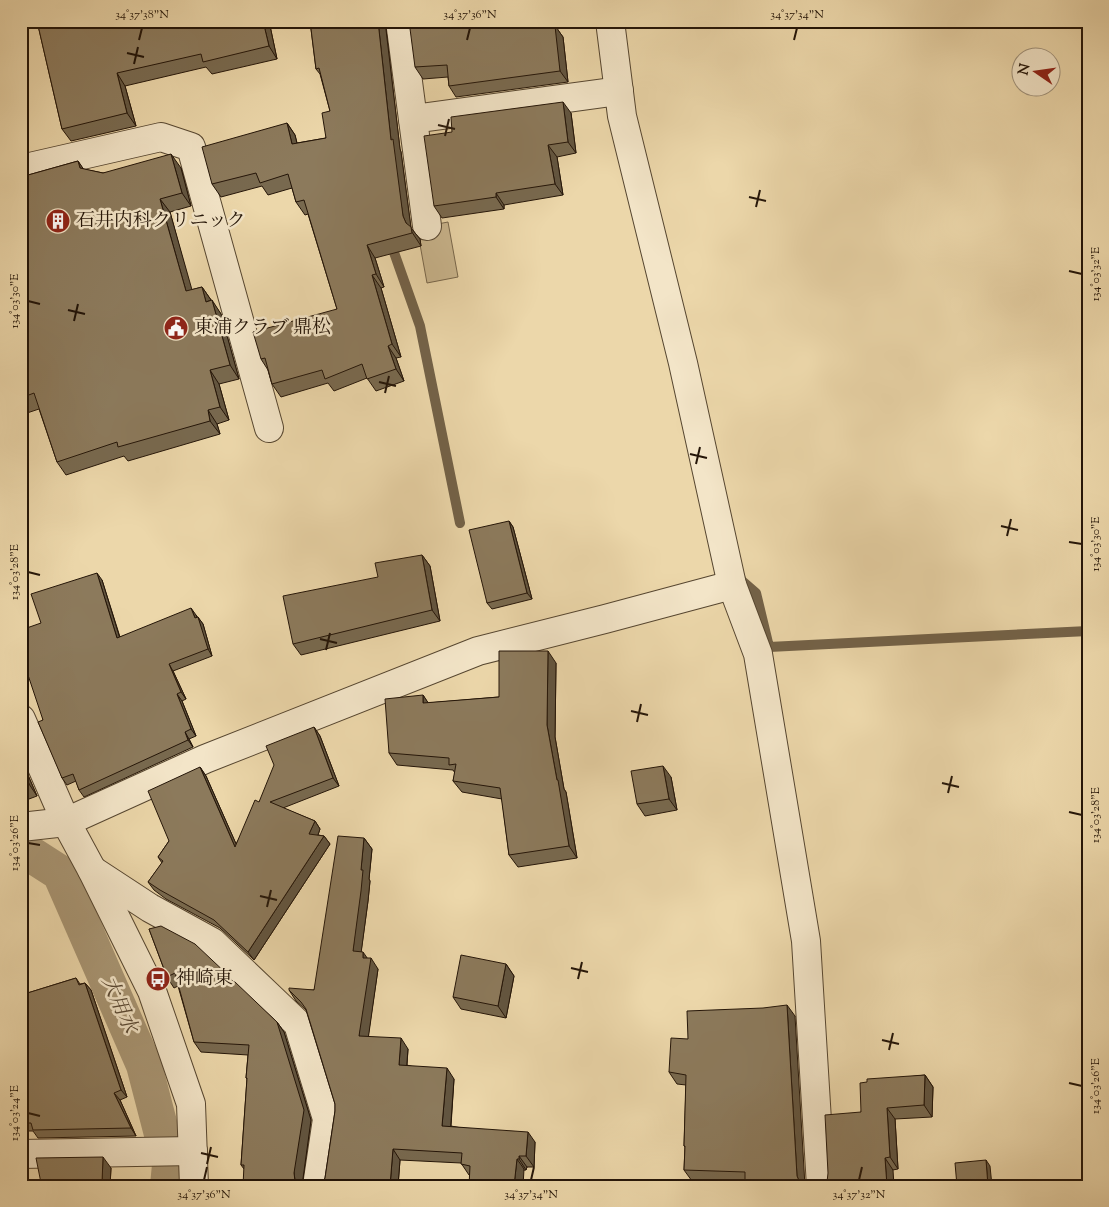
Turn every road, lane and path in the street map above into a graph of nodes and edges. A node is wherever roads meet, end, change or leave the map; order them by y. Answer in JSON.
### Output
{"nodes":[{"id":1,"x":400,"y":21,"type":"edge"},
{"id":2,"x":610,"y":21,"type":"edge"},
{"id":3,"x":619,"y":91,"type":"junction"},
{"id":4,"x":413,"y":119,"type":"junction"},
{"id":5,"x":21,"y":170,"type":"edge"},
{"id":6,"x":427,"y":226,"type":"dead end"},
{"id":7,"x":269,"y":428,"type":"dead end"},
{"id":8,"x":732,"y":585,"type":"junction"},
{"id":9,"x":21,"y":719,"type":"edge"},
{"id":10,"x":66,"y":822,"type":"junction"},
{"id":11,"x":21,"y":827,"type":"edge"},
{"id":12,"x":92,"y":870,"type":"junction"},
{"id":13,"x":173,"y":1152,"type":"junction"},
{"id":14,"x":21,"y":1154,"type":"edge"},
{"id":15,"x":194,"y":1186,"type":"edge"},
{"id":16,"x":317,"y":1186,"type":"edge"},
{"id":17,"x":821,"y":1186,"type":"edge"}],
"edges":[{"from":1,"to":4,"type":"street"},
{"from":2,"to":3,"type":"street"},
{"from":3,"to":4,"type":"street"},
{"from":3,"to":8,"type":"street"},
{"from":4,"to":6,"type":"street"},
{"from":5,"to":7,"type":"street"},
{"from":8,"to":10,"type":"street"},
{"from":8,"to":17,"type":"street"},
{"from":9,"to":10,"type":"street"},
{"from":10,"to":11,"type":"street"},
{"from":10,"to":12,"type":"street"},
{"from":12,"to":13,"type":"street"},
{"from":12,"to":16,"type":"street"},
{"from":13,"to":14,"type":"street"},
{"from":13,"to":15,"type":"street"}]}
